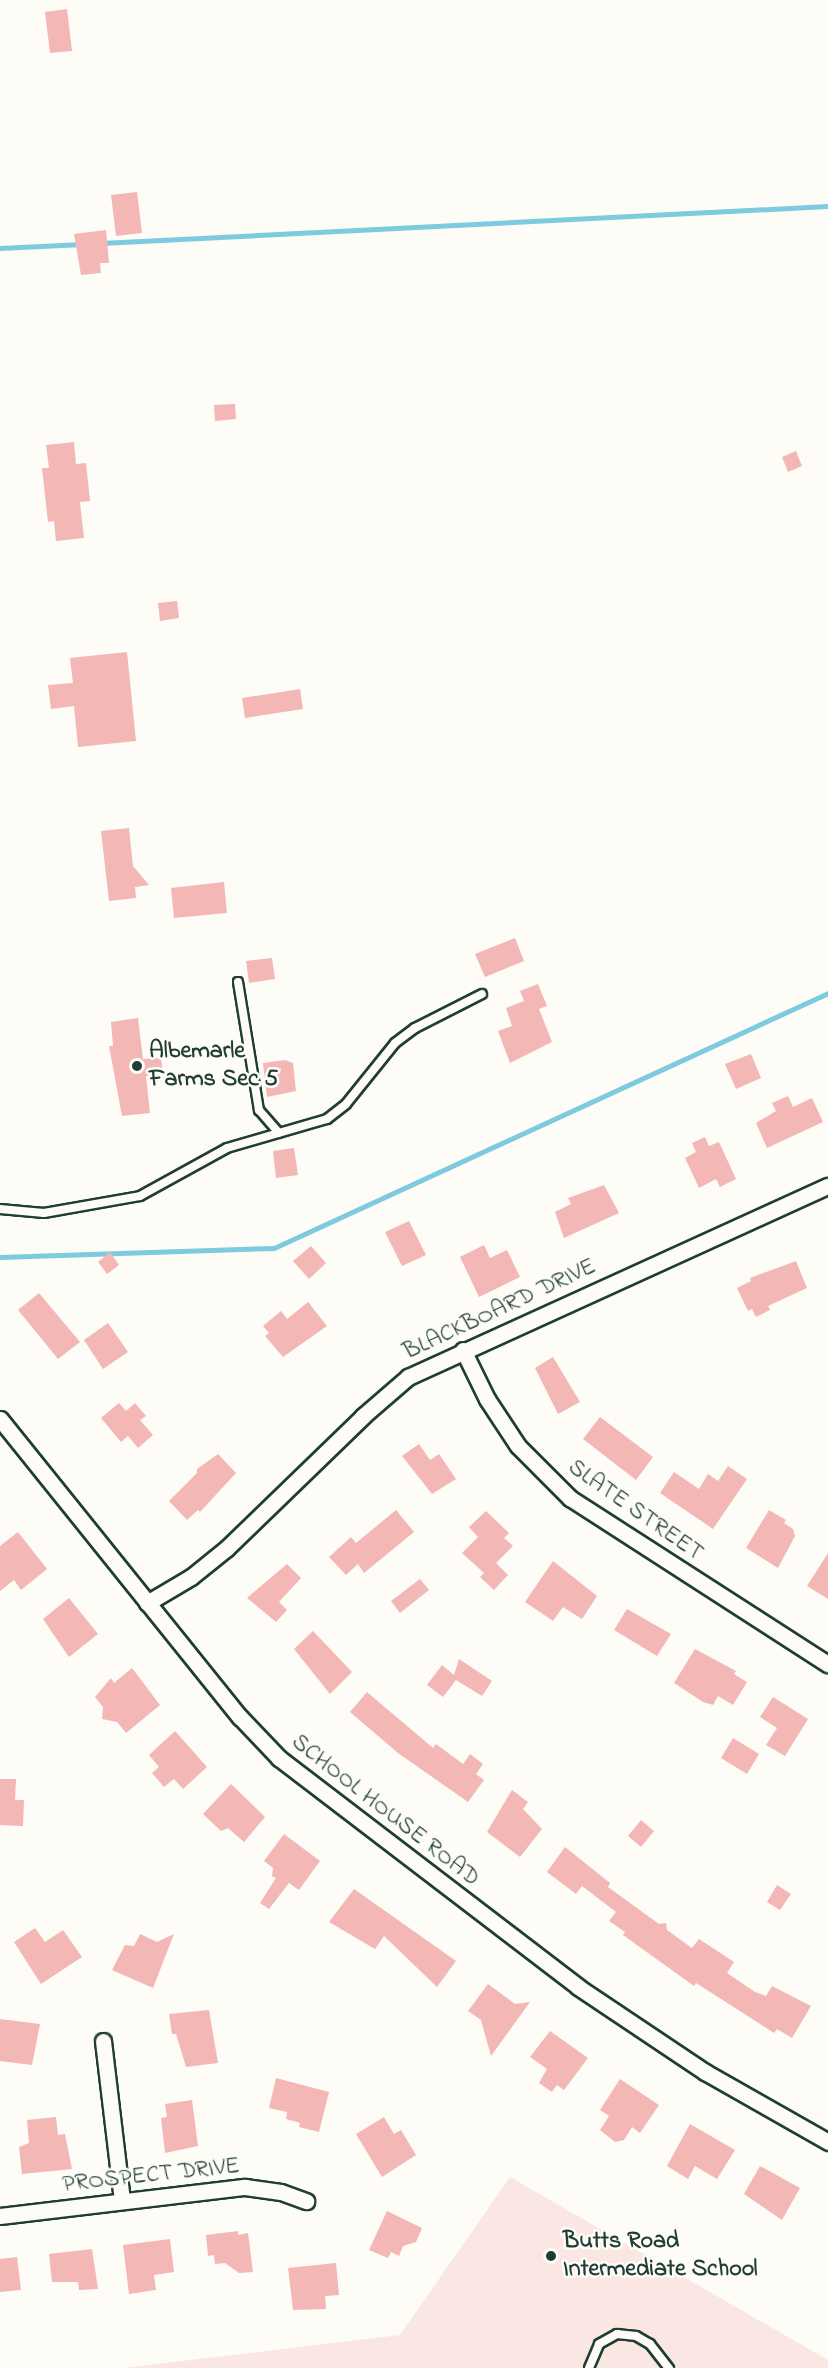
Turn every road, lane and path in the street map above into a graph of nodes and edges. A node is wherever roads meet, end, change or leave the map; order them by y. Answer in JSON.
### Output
{"nodes":[{"id":1,"x":238,"y":982,"type":"dead end"},
{"id":2,"x":482,"y":994,"type":"dead end"},
{"id":3,"x":279,"y":1132,"type":"junction"},
{"id":4,"x":828,"y":1186,"type":"edge"},
{"id":5,"x":0,"y":1209,"type":"edge"},
{"id":6,"x":463,"y":1350,"type":"junction"},
{"id":7,"x":0,"y":1419,"type":"edge"},
{"id":8,"x":147,"y":1603,"type":"junction"},
{"id":9,"x":828,"y":1664,"type":"edge"},
{"id":10,"x":103,"y":2041,"type":"dead end"},
{"id":11,"x":828,"y":2142,"type":"edge"},
{"id":12,"x":122,"y":2201,"type":"junction"},
{"id":13,"x":306,"y":2201,"type":"dead end"},
{"id":14,"x":0,"y":2216,"type":"edge"},
{"id":15,"x":589,"y":2368,"type":"edge"},
{"id":16,"x":669,"y":2368,"type":"edge"}],
"edges":[{"from":1,"to":3,"type":"lane"},
{"from":2,"to":3,"type":"lane"},
{"from":3,"to":5,"type":"lane"},
{"from":4,"to":6,"type":"street","name":"BLACKBOARD DRIVE"},
{"from":6,"to":8,"type":"street","name":"BLACKBOARD DRIVE"},
{"from":6,"to":9,"type":"street","name":"SLATE STREET"},
{"from":7,"to":8,"type":"street","name":"SCHOOL HOUSE ROAD"},
{"from":8,"to":11,"type":"street","name":"SCHOOL HOUSE ROAD"},
{"from":10,"to":12,"type":"street"},
{"from":12,"to":13,"type":"street","name":"PROSPECT DRIVE"},
{"from":12,"to":14,"type":"street","name":"PROSPECT DRIVE"},
{"from":15,"to":16,"type":"lane"}]}
